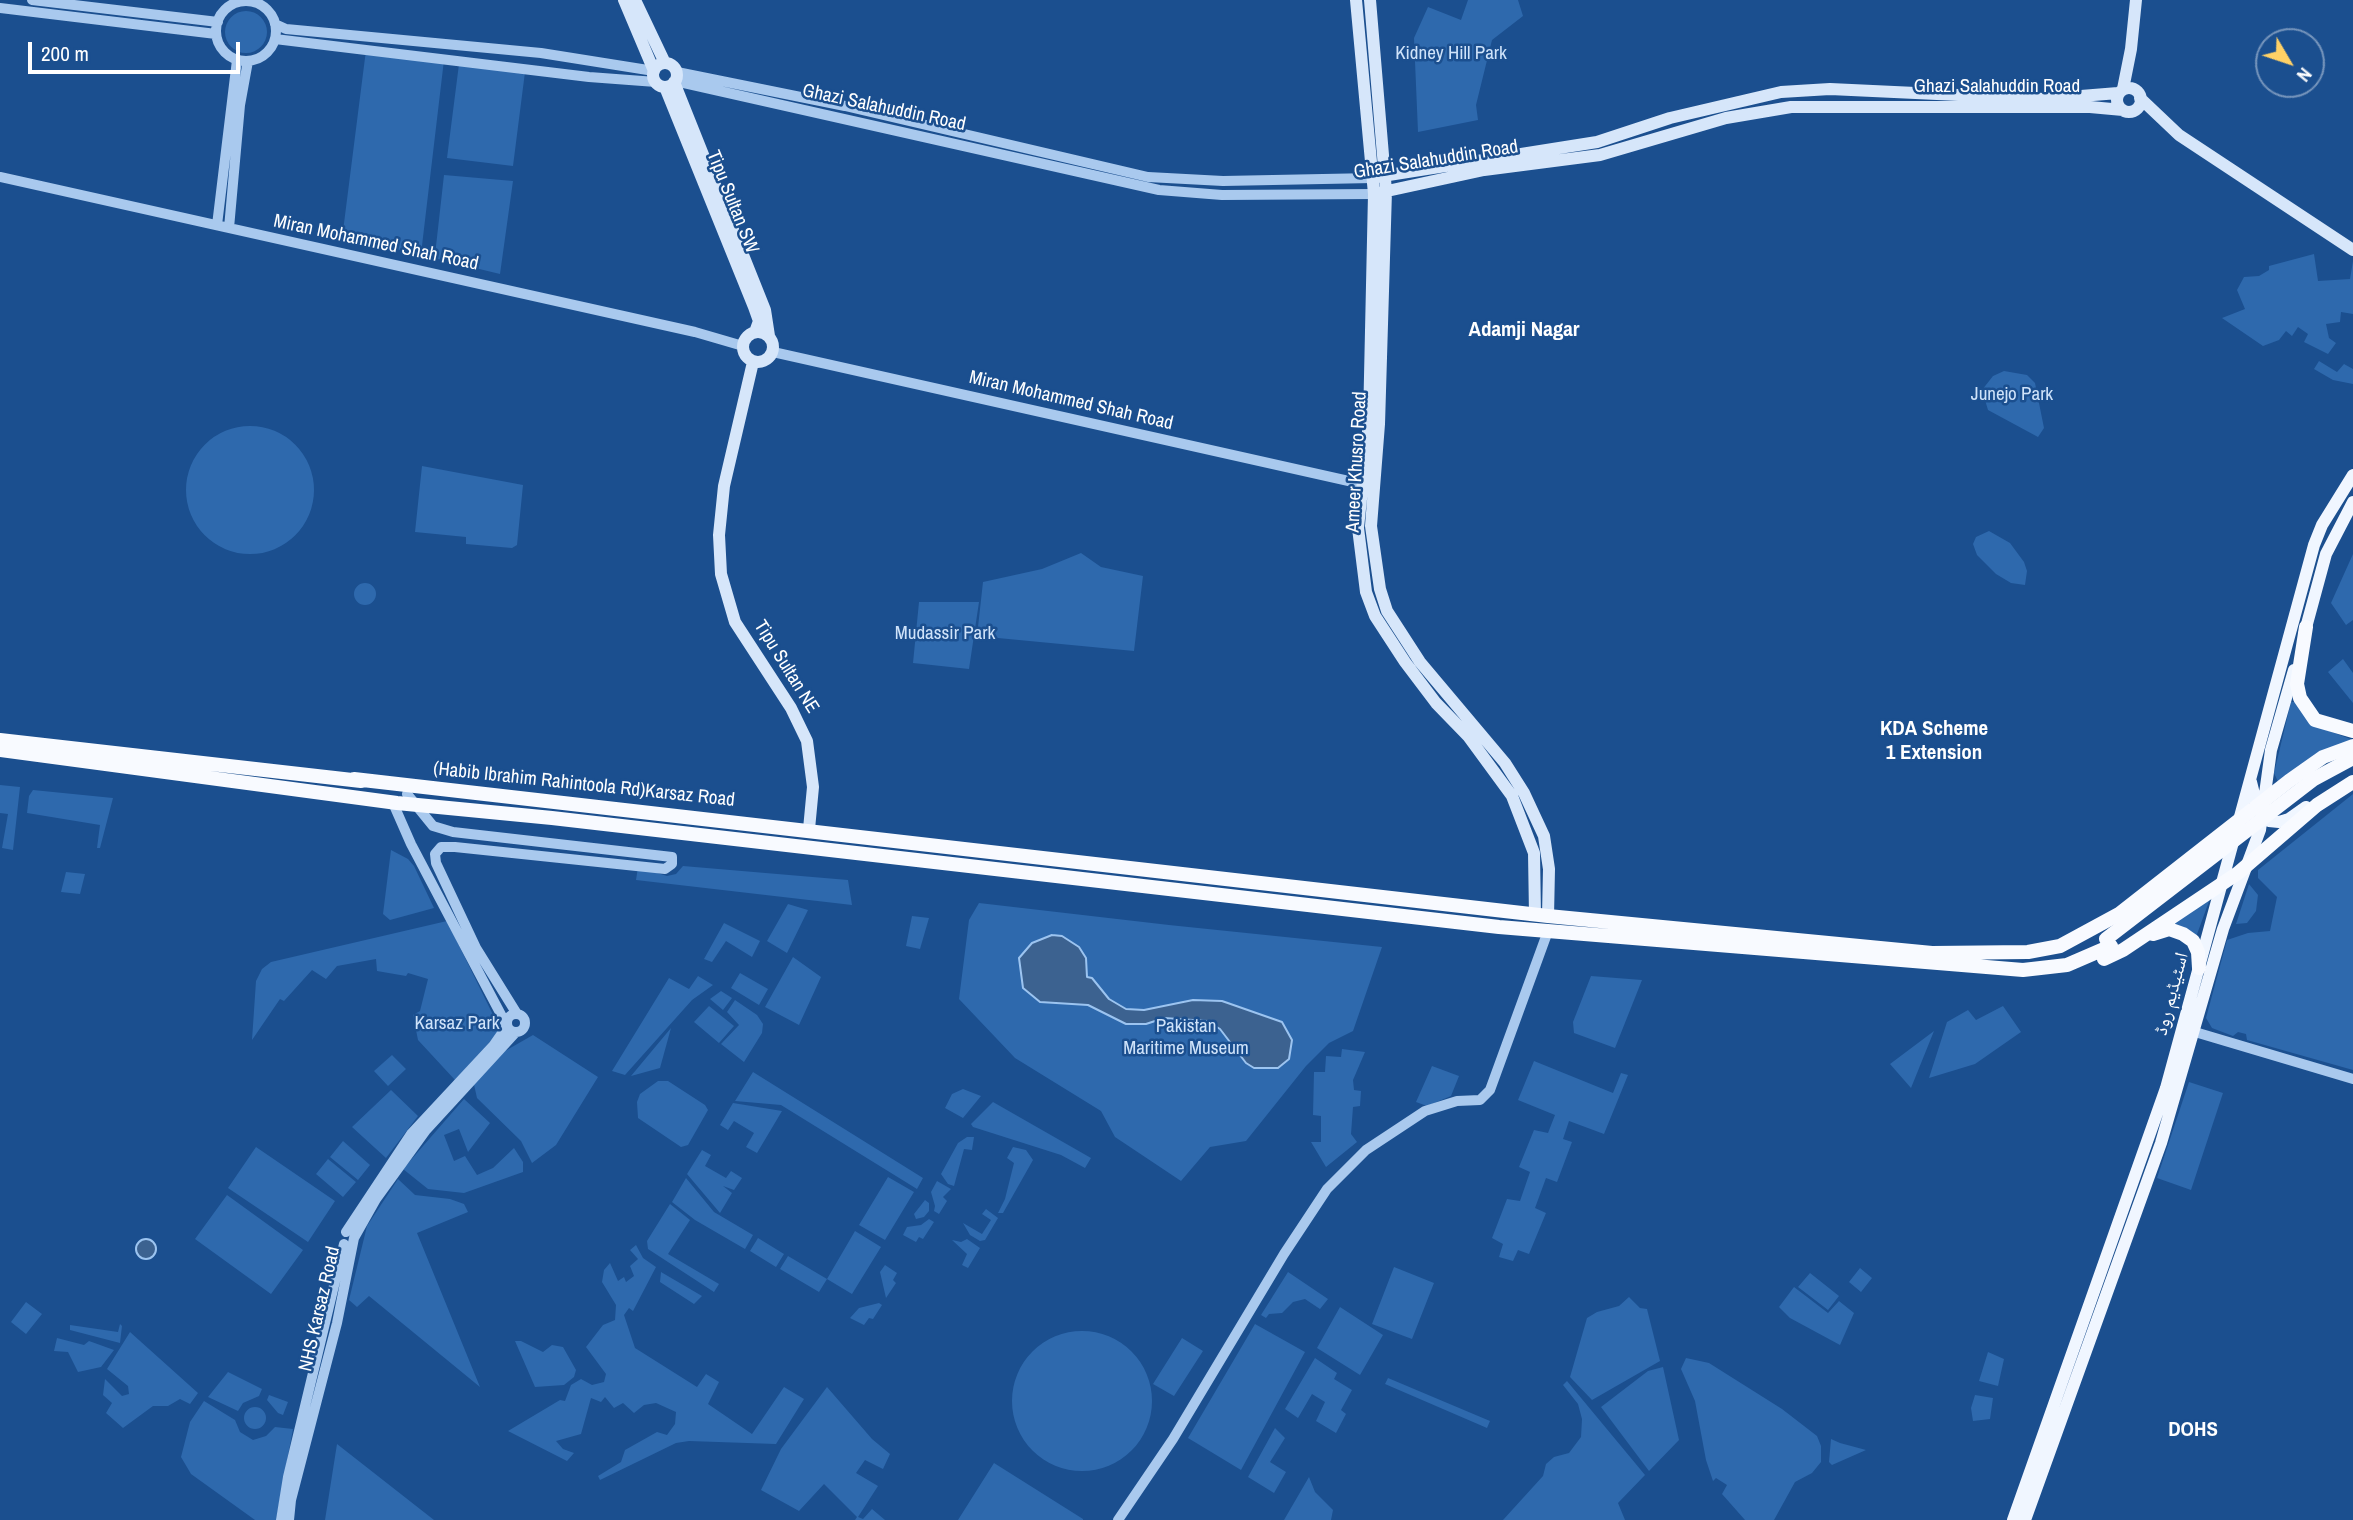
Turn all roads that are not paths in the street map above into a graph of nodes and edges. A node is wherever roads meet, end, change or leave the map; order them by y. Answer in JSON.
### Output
{"nodes":[{"id":1,"x":32,"y":0,"type":"edge"},
{"id":2,"x":624,"y":0,"type":"edge"},
{"id":3,"x":635,"y":0,"type":"edge"},
{"id":4,"x":1356,"y":0,"type":"edge"},
{"id":5,"x":1370,"y":0,"type":"edge"},
{"id":6,"x":2136,"y":0,"type":"edge"},
{"id":7,"x":252,"y":1,"type":"edge"},
{"id":8,"x":0,"y":8,"type":"edge"},
{"id":9,"x":275,"y":24,"type":"junction"},
{"id":10,"x":217,"y":28,"type":"junction"},
{"id":11,"x":275,"y":39,"type":"junction"},
{"id":12,"x":242,"y":60,"type":"junction"},
{"id":13,"x":667,"y":77,"type":"junction"},
{"id":14,"x":2129,"y":93,"type":"junction"},
{"id":15,"x":2128,"y":111,"type":"junction"},
{"id":16,"x":2170,"y":127,"type":"junction"},
{"id":17,"x":0,"y":177,"type":"edge"},
{"id":18,"x":1379,"y":177,"type":"junction"},
{"id":19,"x":1237,"y":181,"type":"junction"},
{"id":20,"x":1380,"y":192,"type":"junction"},
{"id":21,"x":1238,"y":195,"type":"junction"},
{"id":22,"x":217,"y":225,"type":"junction"},
{"id":23,"x":229,"y":228,"type":"junction"},
{"id":24,"x":2353,"y":250,"type":"edge"},
{"id":25,"x":755,"y":332,"type":"junction"},
{"id":26,"x":769,"y":336,"type":"junction"},
{"id":27,"x":743,"y":346,"type":"junction"},
{"id":28,"x":773,"y":352,"type":"junction"},
{"id":29,"x":753,"y":362,"type":"junction"},
{"id":30,"x":2353,"y":475,"type":"edge"},
{"id":31,"x":1367,"y":485,"type":"junction"},
{"id":32,"x":2353,"y":502,"type":"edge"},
{"id":33,"x":2306,"y":627,"type":"junction"},
{"id":34,"x":2353,"y":732,"type":"edge"},
{"id":35,"x":0,"y":733,"type":"edge"},
{"id":36,"x":0,"y":740,"type":"edge"},
{"id":37,"x":2353,"y":746,"type":"edge"},
{"id":38,"x":0,"y":750,"type":"edge"},
{"id":39,"x":105,"y":750,"type":"junction"},
{"id":40,"x":0,"y":757,"type":"edge"},
{"id":41,"x":2353,"y":758,"type":"edge"},
{"id":42,"x":90,"y":763,"type":"junction"},
{"id":43,"x":2353,"y":768,"type":"edge"},
{"id":44,"x":2250,"y":776,"type":"junction"},
{"id":45,"x":354,"y":779,"type":"junction"},
{"id":46,"x":2346,"y":785,"type":"edge"},
{"id":47,"x":399,"y":800,"type":"junction"},
{"id":48,"x":417,"y":805,"type":"junction"},
{"id":49,"x":2261,"y":807,"type":"junction"},
{"id":50,"x":2241,"y":819,"type":"junction"},
{"id":51,"x":808,"y":829,"type":"junction"},
{"id":52,"x":2183,"y":863,"type":"junction"},
{"id":53,"x":2248,"y":864,"type":"junction"},
{"id":54,"x":2227,"y":877,"type":"junction"},
{"id":55,"x":2232,"y":900,"type":"junction"},
{"id":56,"x":1544,"y":920,"type":"junction"},
{"id":57,"x":2114,"y":945,"type":"junction"},
{"id":58,"x":1932,"y":953,"type":"junction"},
{"id":59,"x":1969,"y":967,"type":"junction"},
{"id":60,"x":2199,"y":968,"type":"junction"},
{"id":61,"x":492,"y":987,"type":"junction"},
{"id":62,"x":511,"y":1029,"type":"junction"},
{"id":63,"x":2195,"y":1032,"type":"junction"},
{"id":64,"x":2353,"y":1079,"type":"edge"},
{"id":65,"x":348,"y":1238,"type":"junction"},
{"id":66,"x":281,"y":1520,"type":"edge"},
{"id":67,"x":289,"y":1520,"type":"edge"},
{"id":68,"x":1118,"y":1520,"type":"edge"},
{"id":69,"x":2013,"y":1520,"type":"edge"},
{"id":70,"x":2025,"y":1520,"type":"edge"}],
"edges":[{"from":1,"to":10,"type":"street"},
{"from":2,"to":13,"type":"main road"},
{"from":3,"to":13,"type":"main road"},
{"from":4,"to":18,"type":"main road","name":"Ameer Khusro Road"},
{"from":5,"to":18,"type":"main road","name":"Ameer Khusro Road"},
{"from":6,"to":14,"type":"main road"},
{"from":7,"to":9,"type":"street"},
{"from":7,"to":10,"type":"street"},
{"from":8,"to":10,"type":"street"},
{"from":9,"to":11,"type":"street"},
{"from":9,"to":13,"type":"street","name":"Ghazi Salahuddin Road"},
{"from":10,"to":12,"type":"street"},
{"from":11,"to":12,"type":"street"},
{"from":11,"to":13,"type":"street","name":"Ghazi Salahuddin Road"},
{"from":12,"to":22,"type":"street"},
{"from":12,"to":23,"type":"street"},
{"from":13,"to":19,"type":"street","name":"Ghazi Salahuddin Road"},
{"from":13,"to":21,"type":"street","name":"Ghazi Salahuddin Road"},
{"from":13,"to":25,"type":"main road","name":"Tipu Sultan SW"},
{"from":13,"to":26,"type":"main road"},
{"from":14,"to":15,"type":"main road"},
{"from":14,"to":15,"type":"main road"},
{"from":14,"to":16,"type":"main road","name":"Ghazi Salahuddin Road"},
{"from":14,"to":18,"type":"main road","name":"Ghazi Salahuddin Road"},
{"from":15,"to":16,"type":"main road","name":"Ghazi Salahuddin Road"},
{"from":15,"to":20,"type":"main road","name":"Ghazi Salahuddin Road"},
{"from":16,"to":24,"type":"main road","name":"Ghazi Salahuddin Road"},
{"from":17,"to":22,"type":"street","name":"Miran Mohammed Shah Road"},
{"from":18,"to":19,"type":"street","name":"Ghazi Salahuddin Road"},
{"from":18,"to":20,"type":"main road","name":"Ameer Khusro Road"},
{"from":19,"to":21,"type":"street"},
{"from":20,"to":21,"type":"street","name":"Ghazi Salahuddin Road"},
{"from":20,"to":31,"type":"main road","name":"Ameer Khusro Road"},
{"from":22,"to":23,"type":"street","name":"Miran Mohammed Shah Road"},
{"from":23,"to":27,"type":"street","name":"Miran Mohammed Shah Road"},
{"from":25,"to":26,"type":"main road"},
{"from":25,"to":27,"type":"main road"},
{"from":26,"to":28,"type":"main road"},
{"from":27,"to":29,"type":"main road"},
{"from":28,"to":29,"type":"main road"},
{"from":28,"to":31,"type":"street","name":"Miran Mohammed Shah Road"},
{"from":29,"to":51,"type":"main road","name":"Tipu Sultan NE"},
{"from":30,"to":44,"type":"main road","name":"اسٹیڈیم روڈ"},
{"from":31,"to":56,"type":"main road","name":"Ameer Khusro Road"},
{"from":32,"to":33,"type":"main road","name":"اسٹیڈیم روڈ"},
{"from":33,"to":34,"type":"highway"},
{"from":33,"to":49,"type":"main road","name":"اسٹیڈیم روڈ"},
{"from":35,"to":39,"type":"highway"},
{"from":36,"to":39,"type":"highway"},
{"from":37,"to":49,"type":"highway"},
{"from":38,"to":42,"type":"highway"},
{"from":39,"to":45,"type":"highway"},
{"from":40,"to":42,"type":"highway"},
{"from":41,"to":57,"type":"highway","bridge":true},
{"from":42,"to":47,"type":"highway"},
{"from":43,"to":57,"type":"highway"},
{"from":44,"to":49,"type":"main road"},
{"from":44,"to":50,"type":"main road","name":"اسٹیڈیم روڈ"},
{"from":45,"to":47,"type":"highway"},
{"from":45,"to":51,"type":"highway","name":"(Habib Ibrahim Rahintoola Rd)Karsaz Road"},
{"from":46,"to":49,"type":"main road"},
{"from":46,"to":53,"type":"highway"},
{"from":47,"to":48,"type":"highway"},
{"from":47,"to":61,"type":"street"},
{"from":48,"to":56,"type":"highway"},
{"from":48,"to":61,"type":"street"},
{"from":49,"to":50,"type":"highway"},
{"from":49,"to":53,"type":"main road","name":"اسٹیڈیم روڈ"},
{"from":50,"to":52,"type":"highway"},
{"from":50,"to":54,"type":"main road","name":"اسٹیڈیم روڈ"},
{"from":51,"to":56,"type":"highway","name":"(Habib Ibrahim Rahintoola Rd)Karsaz Road"},
{"from":52,"to":54,"type":"main road"},
{"from":52,"to":58,"type":"highway"},
{"from":53,"to":54,"type":"highway"},
{"from":53,"to":55,"type":"main road","name":"اسٹیڈیم روڈ"},
{"from":54,"to":55,"type":"main road"},
{"from":54,"to":57,"type":"highway"},
{"from":54,"to":60,"type":"main road","name":"اسٹیڈیم روڈ"},
{"from":55,"to":63,"type":"main road","name":"اسٹیڈیم روڈ"},
{"from":56,"to":58,"type":"highway"},
{"from":56,"to":59,"type":"highway"},
{"from":56,"to":68,"type":"street"},
{"from":57,"to":58,"type":"highway"},
{"from":57,"to":59,"type":"highway"},
{"from":57,"to":59,"type":"highway"},
{"from":57,"to":60,"type":"highway"},
{"from":60,"to":69,"type":"main road","name":"اسٹیڈیم روڈ"},
{"from":61,"to":62,"type":"street"},
{"from":61,"to":62,"type":"street"},
{"from":62,"to":65,"type":"street","name":"NHS Karsaz Road"},
{"from":63,"to":64,"type":"street"},
{"from":63,"to":70,"type":"main road","name":"اسٹیڈیم روڈ"},
{"from":65,"to":66,"type":"street","name":"NHS Karsaz Road"},
{"from":65,"to":67,"type":"street","name":"NHS Karsaz Road"}]}
